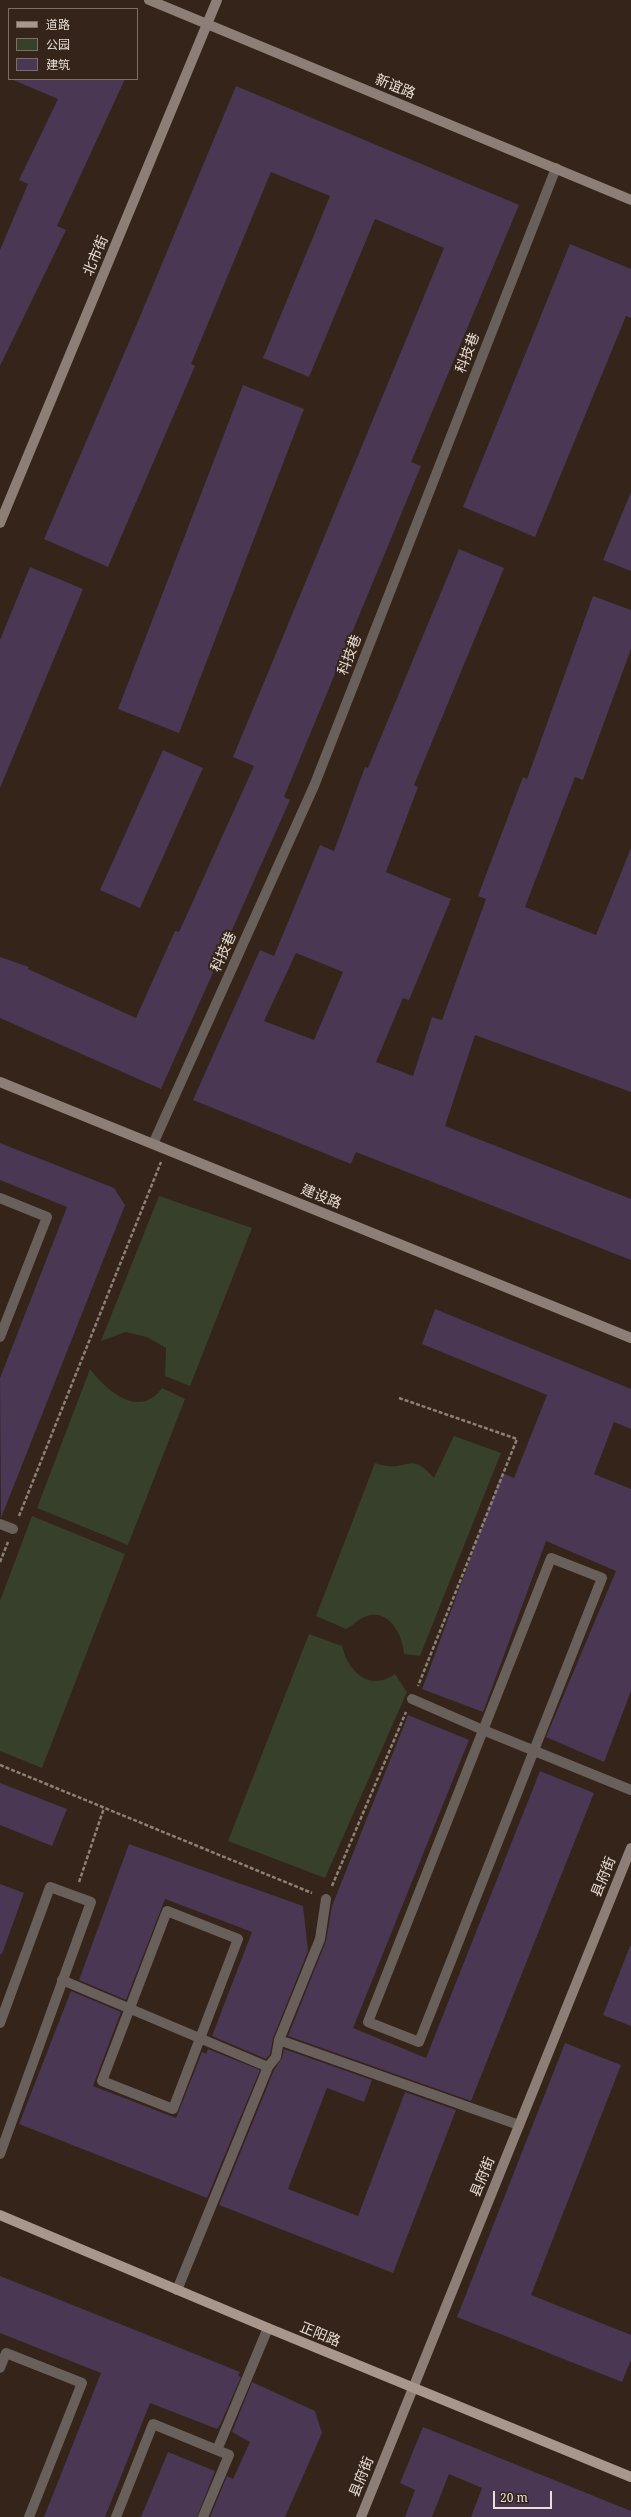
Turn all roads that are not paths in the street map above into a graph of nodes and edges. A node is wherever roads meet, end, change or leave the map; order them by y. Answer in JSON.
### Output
{"nodes":[{"id":1,"x":149,"y":0,"type":"edge"},
{"id":2,"x":217,"y":0,"type":"edge"},
{"id":3,"x":207,"y":25,"type":"junction"},
{"id":4,"x":556,"y":168,"type":"junction"},
{"id":5,"x":631,"y":200,"type":"edge"},
{"id":6,"x":0,"y":523,"type":"edge"},
{"id":7,"x":0,"y":1082,"type":"edge"},
{"id":8,"x":153,"y":1144,"type":"junction"},
{"id":9,"x":0,"y":1198,"type":"edge"},
{"id":10,"x":0,"y":1337,"type":"edge"},
{"id":11,"x":631,"y":1338,"type":"edge"},
{"id":12,"x":0,"y":1524,"type":"edge"},
{"id":13,"x":13,"y":1529,"type":"road end"},
{"id":14,"x":412,"y":1699,"type":"road end"},
{"id":15,"x":483,"y":1730,"type":"junction"},
{"id":16,"x":534,"y":1750,"type":"junction"},
{"id":17,"x":631,"y":1790,"type":"edge"},
{"id":18,"x":631,"y":1848,"type":"edge"},
{"id":19,"x":74,"y":1896,"type":"road end"},
{"id":20,"x":326,"y":1899,"type":"road end"},
{"id":21,"x":90,"y":1902,"type":"junction"},
{"id":22,"x":62,"y":1980,"type":"junction"},
{"id":23,"x":130,"y":2009,"type":"junction"},
{"id":24,"x":0,"y":2023,"type":"edge"},
{"id":25,"x":200,"y":2038,"type":"junction"},
{"id":26,"x":279,"y":2040,"type":"junction"},
{"id":27,"x":268,"y":2067,"type":"junction"},
{"id":28,"x":519,"y":2125,"type":"junction"},
{"id":29,"x":0,"y":2154,"type":"edge"},
{"id":30,"x":0,"y":2215,"type":"edge"},
{"id":31,"x":177,"y":2290,"type":"junction"},
{"id":32,"x":268,"y":2328,"type":"junction"},
{"id":33,"x":0,"y":2368,"type":"edge"},
{"id":34,"x":413,"y":2388,"type":"junction"},
{"id":35,"x":217,"y":2450,"type":"junction"},
{"id":36,"x":631,"y":2478,"type":"edge"},
{"id":37,"x":29,"y":2517,"type":"edge"},
{"id":38,"x":116,"y":2517,"type":"edge"},
{"id":39,"x":203,"y":2517,"type":"edge"},
{"id":40,"x":361,"y":2517,"type":"edge"}],
"edges":[{"from":1,"to":3,"type":"street","name":"新谊路"},
{"from":2,"to":3,"type":"street","name":"北市街"},
{"from":3,"to":4,"type":"street","name":"新谊路"},
{"from":3,"to":6,"type":"street","name":"北市街"},
{"from":4,"to":5,"type":"street","name":"新谊路"},
{"from":4,"to":8,"type":"street","name":"科技巷"},
{"from":7,"to":8,"type":"street","name":"建设路"},
{"from":8,"to":11,"type":"street","name":"建设路"},
{"from":9,"to":10,"type":"street"},
{"from":12,"to":13,"type":"street"},
{"from":14,"to":15,"type":"street"},
{"from":15,"to":16,"type":"street"},
{"from":15,"to":16,"type":"street"},
{"from":15,"to":16,"type":"street"},
{"from":16,"to":17,"type":"street"},
{"from":18,"to":28,"type":"street","name":"县府街"},
{"from":19,"to":21,"type":"street"},
{"from":20,"to":26,"type":"street"},
{"from":21,"to":22,"type":"street"},
{"from":21,"to":24,"type":"street"},
{"from":22,"to":23,"type":"street"},
{"from":22,"to":29,"type":"street"},
{"from":23,"to":25,"type":"street"},
{"from":23,"to":25,"type":"street"},
{"from":23,"to":25,"type":"street"},
{"from":25,"to":27,"type":"street"},
{"from":26,"to":27,"type":"street"},
{"from":26,"to":28,"type":"street"},
{"from":27,"to":31,"type":"street"},
{"from":28,"to":34,"type":"street","name":"县府街"},
{"from":30,"to":31,"type":"main road","name":"正阳路"},
{"from":31,"to":32,"type":"main road","name":"正阳路"},
{"from":32,"to":34,"type":"main road","name":"正阳路"},
{"from":32,"to":35,"type":"street"},
{"from":33,"to":37,"type":"street"},
{"from":34,"to":36,"type":"main road","name":"正阳路"},
{"from":34,"to":40,"type":"street","name":"县府街"},
{"from":35,"to":38,"type":"street"},
{"from":35,"to":39,"type":"street"}]}
